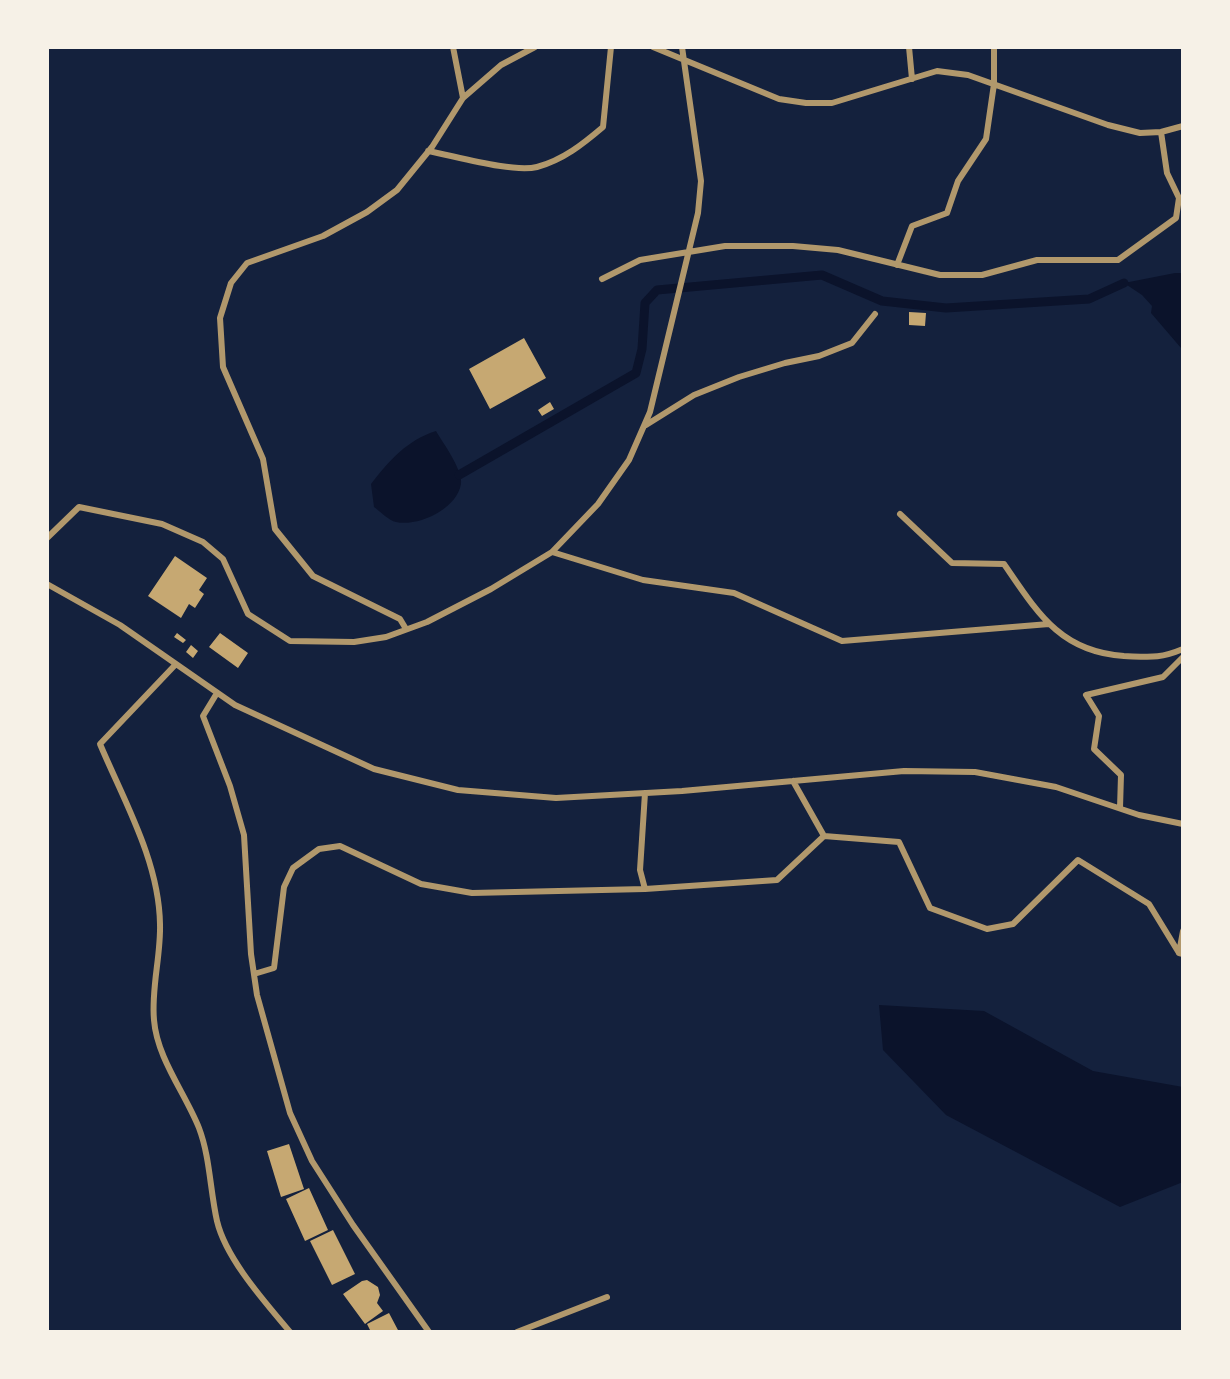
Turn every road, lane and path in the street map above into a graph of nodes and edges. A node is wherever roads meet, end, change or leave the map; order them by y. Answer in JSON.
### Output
{"nodes":[{"id":1,"x":453,"y":47,"type":"edge"},
{"id":2,"x":535,"y":47,"type":"edge"},
{"id":3,"x":611,"y":47,"type":"edge"},
{"id":4,"x":653,"y":47,"type":"edge"},
{"id":5,"x":682,"y":47,"type":"edge"},
{"id":6,"x":909,"y":47,"type":"edge"},
{"id":7,"x":994,"y":47,"type":"edge"},
{"id":8,"x":684,"y":60,"type":"junction"},
{"id":9,"x":912,"y":79,"type":"junction"},
{"id":10,"x":995,"y":84,"type":"junction"},
{"id":11,"x":463,"y":98,"type":"junction"},
{"id":12,"x":1183,"y":126,"type":"edge"},
{"id":13,"x":1161,"y":132,"type":"junction"},
{"id":14,"x":428,"y":151,"type":"junction"},
{"id":15,"x":689,"y":253,"type":"junction"},
{"id":16,"x":897,"y":265,"type":"junction"},
{"id":17,"x":602,"y":279,"type":"dead end"},
{"id":18,"x":875,"y":314,"type":"dead end"},
{"id":19,"x":644,"y":426,"type":"junction"},
{"id":20,"x":901,"y":514,"type":"dead end"},
{"id":21,"x":47,"y":538,"type":"edge"},
{"id":22,"x":552,"y":552,"type":"junction"},
{"id":23,"x":47,"y":584,"type":"edge"},
{"id":24,"x":1049,"y":624,"type":"junction"},
{"id":25,"x":406,"y":629,"type":"junction"},
{"id":26,"x":1183,"y":649,"type":"edge"},
{"id":27,"x":1183,"y":657,"type":"edge"},
{"id":28,"x":176,"y":664,"type":"junction"},
{"id":29,"x":217,"y":692,"type":"junction"},
{"id":30,"x":793,"y":781,"type":"junction"},
{"id":31,"x":645,"y":793,"type":"junction"},
{"id":32,"x":1120,"y":808,"type":"junction"},
{"id":33,"x":1183,"y":824,"type":"edge"},
{"id":34,"x":824,"y":836,"type":"junction"},
{"id":35,"x":645,"y":889,"type":"junction"},
{"id":36,"x":1183,"y":931,"type":"edge"},
{"id":37,"x":1181,"y":954,"type":"edge"},
{"id":38,"x":254,"y":974,"type":"junction"},
{"id":39,"x":607,"y":1297,"type":"dead end"},
{"id":40,"x":290,"y":1332,"type":"edge"},
{"id":41,"x":429,"y":1332,"type":"edge"},
{"id":42,"x":517,"y":1332,"type":"edge"}],
"edges":[{"from":1,"to":11,"type":"street"},
{"from":2,"to":11,"type":"street"},
{"from":3,"to":14,"type":"street"},
{"from":4,"to":8,"type":"street"},
{"from":5,"to":8,"type":"street"},
{"from":6,"to":9,"type":"street"},
{"from":7,"to":10,"type":"street"},
{"from":8,"to":9,"type":"street"},
{"from":8,"to":15,"type":"street"},
{"from":9,"to":10,"type":"street"},
{"from":10,"to":13,"type":"street"},
{"from":10,"to":16,"type":"street"},
{"from":11,"to":14,"type":"street"},
{"from":12,"to":13,"type":"street"},
{"from":13,"to":16,"type":"street"},
{"from":14,"to":25,"type":"street"},
{"from":15,"to":16,"type":"street"},
{"from":15,"to":17,"type":"street"},
{"from":15,"to":19,"type":"street"},
{"from":18,"to":19,"type":"street"},
{"from":19,"to":22,"type":"street"},
{"from":20,"to":24,"type":"street"},
{"from":21,"to":25,"type":"street"},
{"from":22,"to":24,"type":"street"},
{"from":22,"to":25,"type":"street"},
{"from":23,"to":28,"type":"street"},
{"from":24,"to":26,"type":"street"},
{"from":27,"to":32,"type":"street"},
{"from":28,"to":29,"type":"street"},
{"from":28,"to":40,"type":"street"},
{"from":29,"to":31,"type":"street"},
{"from":29,"to":38,"type":"street"},
{"from":30,"to":31,"type":"street"},
{"from":30,"to":32,"type":"street"},
{"from":30,"to":34,"type":"street"},
{"from":31,"to":35,"type":"street"},
{"from":32,"to":33,"type":"street"},
{"from":34,"to":35,"type":"street"},
{"from":34,"to":37,"type":"street"},
{"from":35,"to":38,"type":"street"},
{"from":36,"to":37,"type":"street"},
{"from":38,"to":41,"type":"street"},
{"from":39,"to":42,"type":"street"}]}
